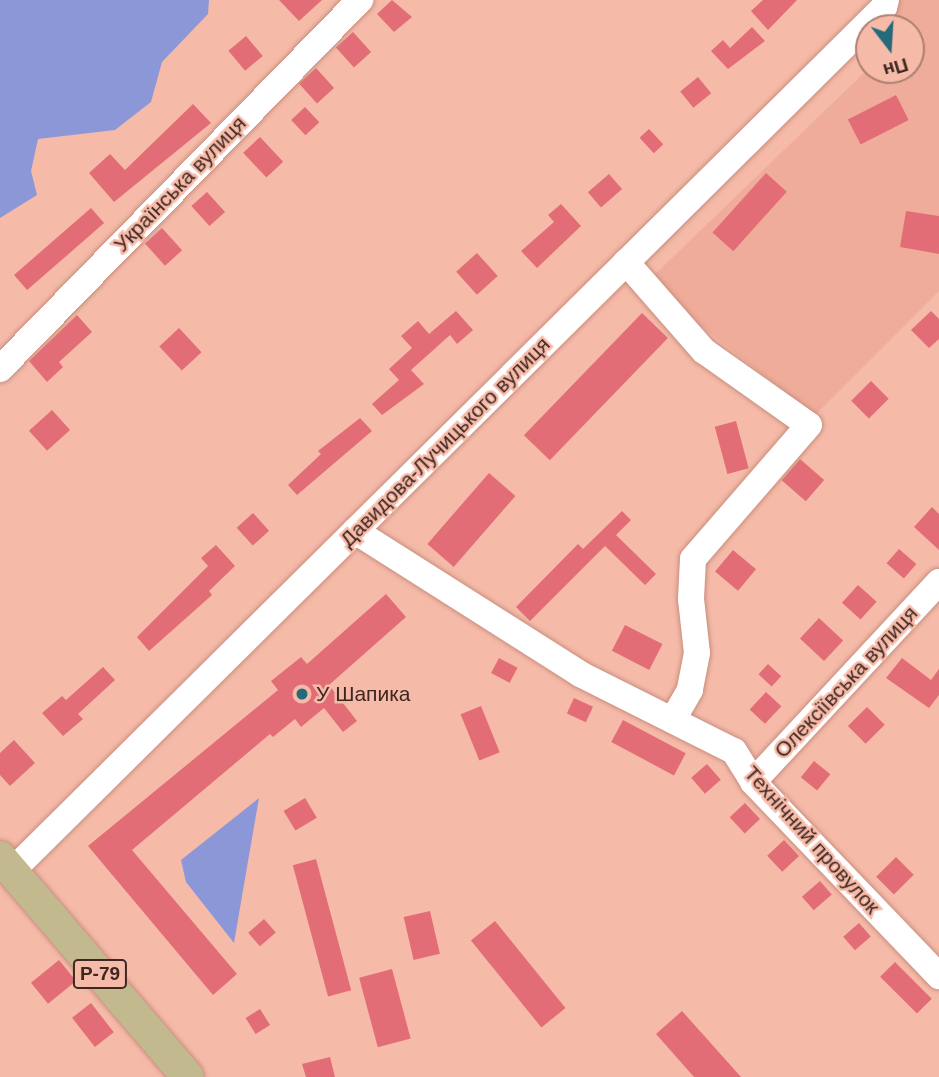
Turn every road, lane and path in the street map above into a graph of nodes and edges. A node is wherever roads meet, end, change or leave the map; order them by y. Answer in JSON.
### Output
{"nodes":[{"id":1,"x":360,"y":0,"type":"edge"},
{"id":2,"x":886,"y":0,"type":"edge"},
{"id":3,"x":626,"y":262,"type":"junction"},
{"id":4,"x":0,"y":369,"type":"edge"},
{"id":5,"x":355,"y":531,"type":"junction"},
{"id":6,"x":939,"y":582,"type":"edge"},
{"id":7,"x":673,"y":720,"type":"junction"},
{"id":8,"x":753,"y":782,"type":"junction"},
{"id":9,"x":4,"y":869,"type":"edge"},
{"id":10,"x":939,"y":976,"type":"edge"},
{"id":11,"x":188,"y":1077,"type":"edge"}],
"edges":[{"from":1,"to":4,"type":"street","name":"Українська вулиця"},
{"from":2,"to":3,"type":"street","name":"Давидова-Лучицького вулиця"},
{"from":3,"to":5,"type":"street","name":"Давидова-Лучицького вулиця"},
{"from":3,"to":7,"type":"street"},
{"from":5,"to":7,"type":"street","name":"Технічний провулок"},
{"from":5,"to":9,"type":"street","name":"Давидова-Лучицького вулиця"},
{"from":6,"to":8,"type":"street","name":"Олексіївська вулиця"},
{"from":7,"to":8,"type":"street","name":"Технічний провулок"},
{"from":8,"to":10,"type":"street","name":"Технічний провулок"},
{"from":9,"to":11,"type":"main road","number":"Р-79"}]}
